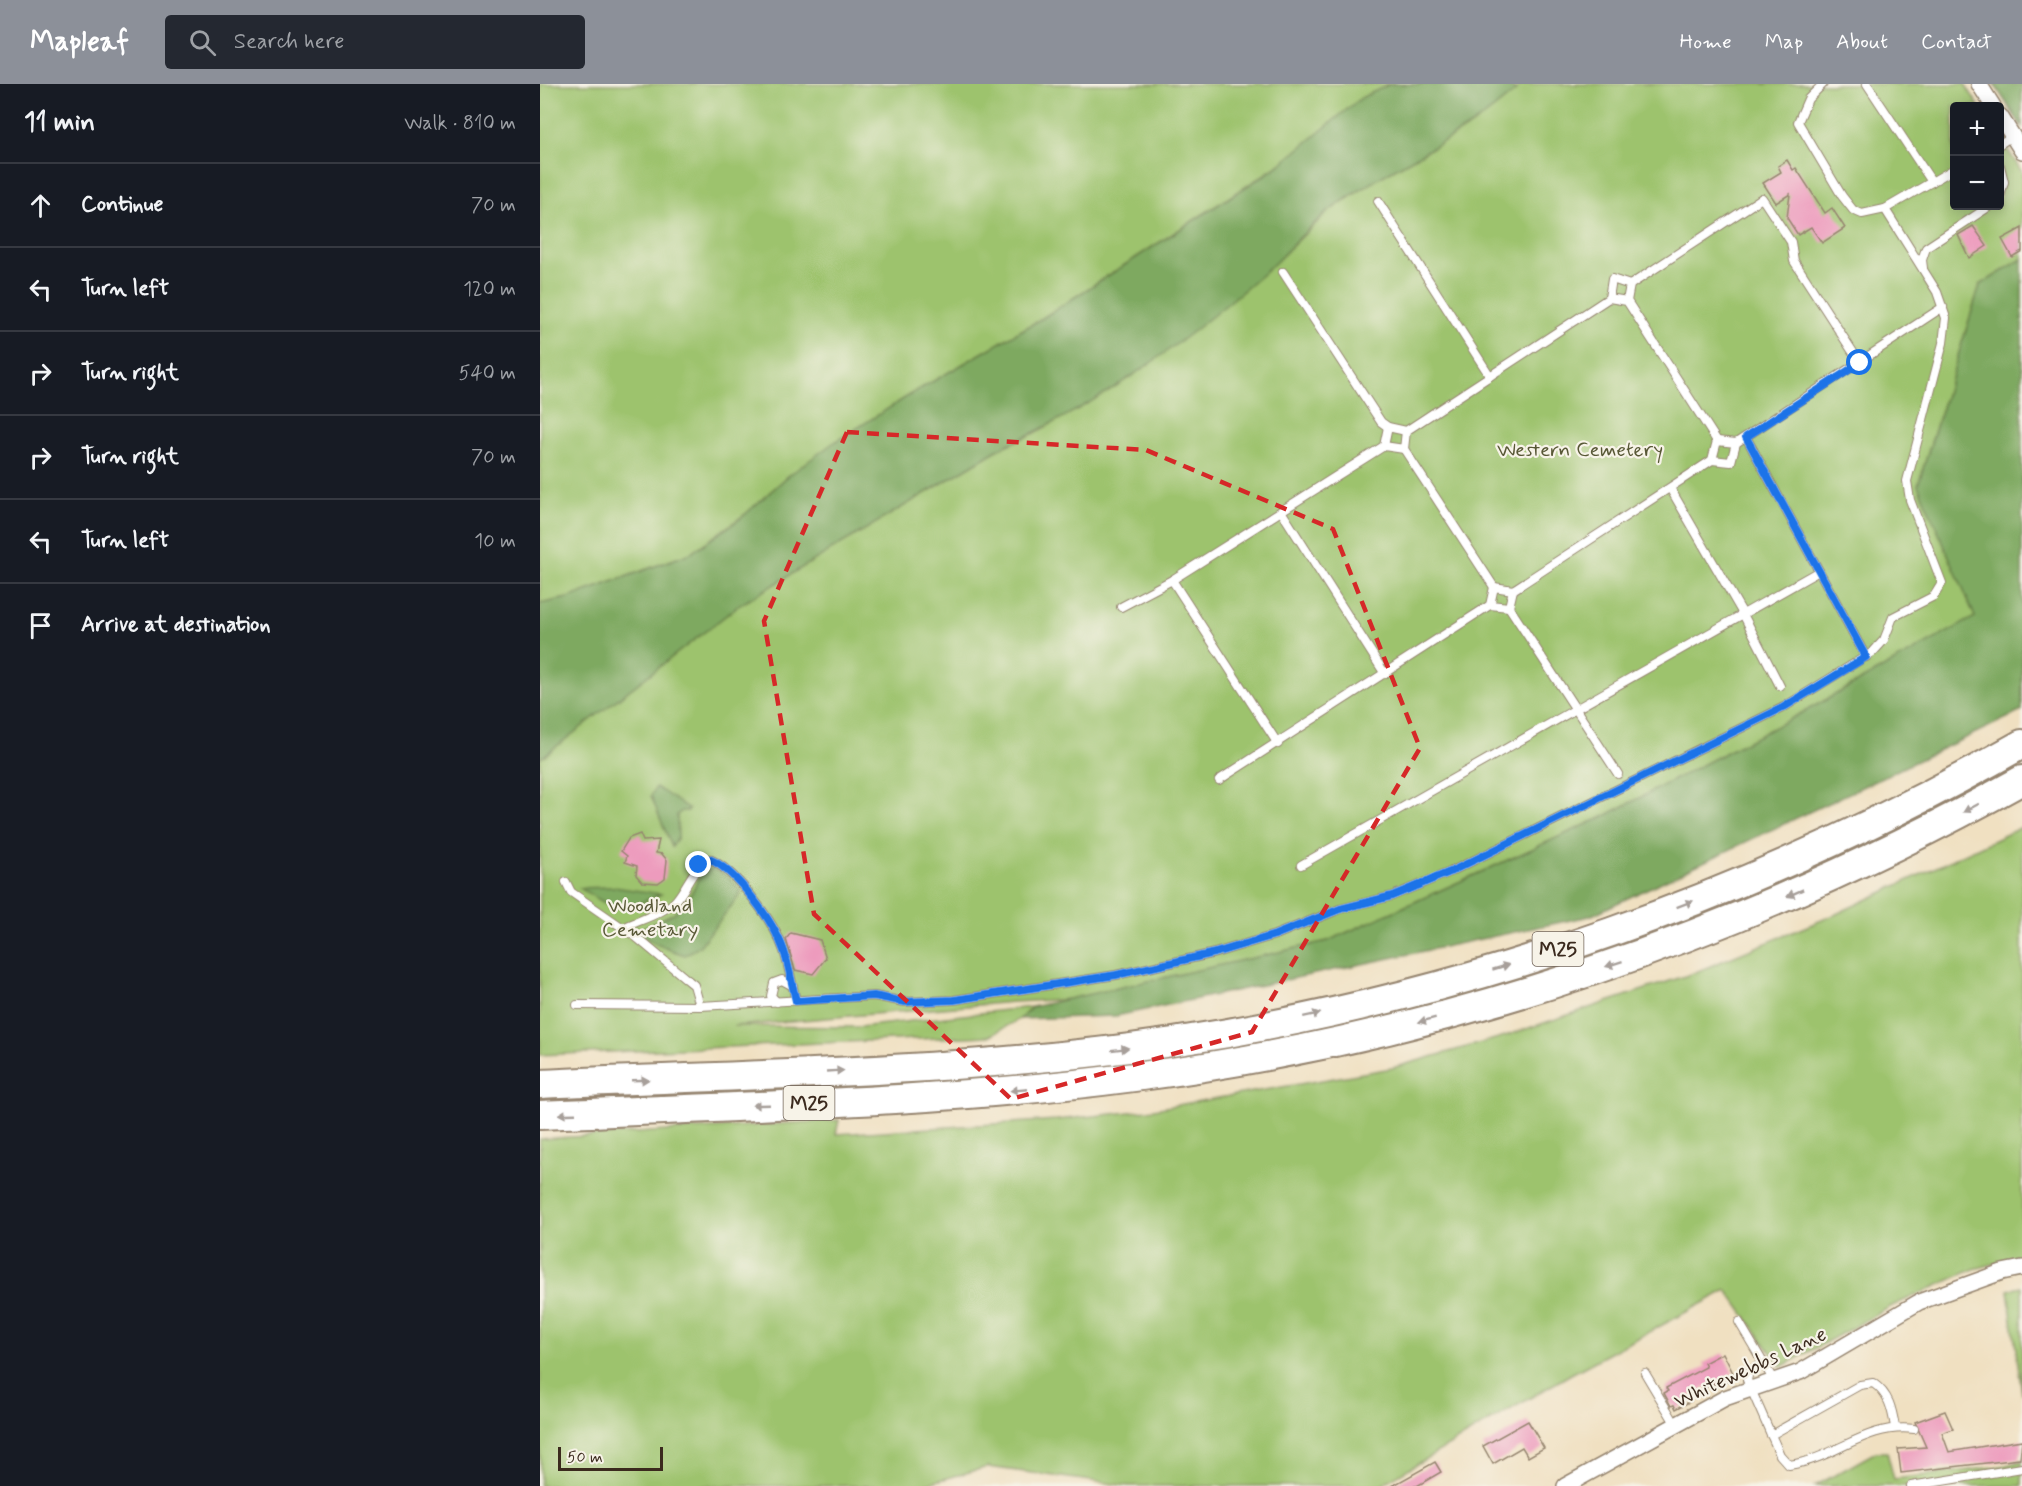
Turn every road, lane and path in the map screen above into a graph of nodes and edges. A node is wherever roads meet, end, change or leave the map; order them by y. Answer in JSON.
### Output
{"nodes":[{"id":1,"x":1823,"y":84,"type":"edge"},
{"id":2,"x":1867,"y":84,"type":"edge"},
{"id":3,"x":1979,"y":84,"type":"edge"},
{"id":4,"x":1990,"y":102,"type":"edge"},
{"id":5,"x":2006,"y":140,"type":"edge"},
{"id":6,"x":2022,"y":151,"type":"edge"},
{"id":7,"x":1950,"y":171,"type":"edge"},
{"id":8,"x":1932,"y":182,"type":"junction"},
{"id":9,"x":1378,"y":201,"type":"dead end"},
{"id":10,"x":1885,"y":209,"type":"junction"},
{"id":11,"x":1984,"y":210,"type":"edge"},
{"id":12,"x":1924,"y":270,"type":"junction"},
{"id":13,"x":1283,"y":272,"type":"dead end"},
{"id":14,"x":1630,"y":285,"type":"junction"},
{"id":15,"x":1609,"y":298,"type":"junction"},
{"id":16,"x":1627,"y":301,"type":"junction"},
{"id":17,"x":1943,"y":307,"type":"junction"},
{"id":18,"x":1860,"y":363,"type":"junction"},
{"id":19,"x":1490,"y":376,"type":"junction"},
{"id":20,"x":1388,"y":428,"type":"junction"},
{"id":21,"x":1406,"y":431,"type":"junction"},
{"id":22,"x":1746,"y":437,"type":"junction"},
{"id":23,"x":1717,"y":441,"type":"junction"},
{"id":24,"x":1736,"y":443,"type":"junction"},
{"id":25,"x":1384,"y":446,"type":"junction"},
{"id":26,"x":1404,"y":449,"type":"junction"},
{"id":27,"x":1712,"y":460,"type":"junction"},
{"id":28,"x":1670,"y":488,"type":"junction"},
{"id":29,"x":1281,"y":511,"type":"junction"},
{"id":30,"x":1819,"y":571,"type":"junction"},
{"id":31,"x":1172,"y":580,"type":"junction"},
{"id":32,"x":1494,"y":587,"type":"junction"},
{"id":33,"x":1512,"y":590,"type":"junction"},
{"id":34,"x":1490,"y":605,"type":"junction"},
{"id":35,"x":1121,"y":607,"type":"dead end"},
{"id":36,"x":1509,"y":607,"type":"junction"},
{"id":37,"x":1743,"y":614,"type":"junction"},
{"id":38,"x":1866,"y":657,"type":"junction"},
{"id":39,"x":1385,"y":674,"type":"junction"},
{"id":40,"x":1780,"y":686,"type":"dead end"},
{"id":41,"x":1575,"y":708,"type":"junction"},
{"id":42,"x":1278,"y":744,"type":"junction"},
{"id":43,"x":2022,"y":744,"type":"edge"},
{"id":44,"x":1618,"y":774,"type":"dead end"},
{"id":45,"x":1219,"y":780,"type":"dead end"},
{"id":46,"x":2022,"y":780,"type":"edge"},
{"id":47,"x":1301,"y":865,"type":"dead end"},
{"id":48,"x":566,"y":882,"type":"dead end"},
{"id":49,"x":623,"y":928,"type":"junction"},
{"id":50,"x":793,"y":986,"type":"junction"},
{"id":51,"x":796,"y":1001,"type":"junction"},
{"id":52,"x":777,"y":1002,"type":"junction"},
{"id":53,"x":577,"y":1005,"type":"dead end"},
{"id":54,"x":700,"y":1006,"type":"junction"},
{"id":55,"x":540,"y":1084,"type":"edge"},
{"id":56,"x":540,"y":1115,"type":"edge"},
{"id":57,"x":2022,"y":1268,"type":"edge"},
{"id":58,"x":1739,"y":1322,"type":"dead end"},
{"id":59,"x":1763,"y":1362,"type":"junction"},
{"id":60,"x":1645,"y":1373,"type":"dead end"},
{"id":61,"x":1774,"y":1381,"type":"junction"},
{"id":62,"x":1750,"y":1390,"type":"junction"},
{"id":63,"x":1676,"y":1425,"type":"junction"},
{"id":64,"x":1895,"y":1427,"type":"junction"},
{"id":65,"x":1914,"y":1429,"type":"dead end"},
{"id":66,"x":1771,"y":1435,"type":"junction"},
{"id":67,"x":2022,"y":1468,"type":"edge"},
{"id":68,"x":1565,"y":1486,"type":"edge"},
{"id":69,"x":1911,"y":1486,"type":"edge"}],
"edges":[{"from":1,"to":10,"type":"lane"},
{"from":2,"to":8,"type":"lane"},
{"from":3,"to":4,"type":"street"},
{"from":5,"to":6,"type":"street"},
{"from":7,"to":8,"type":"lane"},
{"from":8,"to":10,"type":"lane"},
{"from":9,"to":19,"type":"lane"},
{"from":10,"to":12,"type":"lane"},
{"from":11,"to":12,"type":"lane"},
{"from":12,"to":17,"type":"lane"},
{"from":13,"to":20,"type":"lane"},
{"from":14,"to":15,"type":"lane"},
{"from":14,"to":16,"type":"lane"},
{"from":14,"to":18,"type":"lane"},
{"from":15,"to":16,"type":"lane"},
{"from":15,"to":19,"type":"lane"},
{"from":16,"to":23,"type":"lane"},
{"from":17,"to":18,"type":"lane"},
{"from":17,"to":38,"type":"lane"},
{"from":18,"to":22,"type":"lane"},
{"from":19,"to":21,"type":"lane"},
{"from":20,"to":21,"type":"lane"},
{"from":20,"to":25,"type":"lane"},
{"from":21,"to":26,"type":"lane"},
{"from":22,"to":24,"type":"lane"},
{"from":22,"to":30,"type":"lane"},
{"from":23,"to":24,"type":"lane"},
{"from":23,"to":27,"type":"lane"},
{"from":24,"to":27,"type":"lane"},
{"from":25,"to":26,"type":"lane"},
{"from":25,"to":29,"type":"lane"},
{"from":26,"to":32,"type":"lane"},
{"from":27,"to":28,"type":"lane"},
{"from":28,"to":33,"type":"lane"},
{"from":28,"to":37,"type":"lane"},
{"from":29,"to":31,"type":"lane"},
{"from":29,"to":39,"type":"lane"},
{"from":30,"to":37,"type":"lane"},
{"from":30,"to":38,"type":"lane"},
{"from":31,"to":35,"type":"lane"},
{"from":31,"to":42,"type":"lane"},
{"from":32,"to":33,"type":"lane"},
{"from":32,"to":34,"type":"lane"},
{"from":33,"to":36,"type":"lane"},
{"from":34,"to":36,"type":"lane"},
{"from":34,"to":39,"type":"lane"},
{"from":36,"to":41,"type":"lane"},
{"from":37,"to":40,"type":"lane"},
{"from":37,"to":41,"type":"lane"},
{"from":38,"to":51,"type":"lane"},
{"from":39,"to":42,"type":"lane"},
{"from":41,"to":44,"type":"lane"},
{"from":41,"to":47,"type":"lane"},
{"from":42,"to":45,"type":"lane"},
{"from":55,"to":43,"type":"highway","number":"M25","one_way":true},
{"from":46,"to":56,"type":"highway","number":"M25","one_way":true},
{"from":48,"to":49,"type":"lane"},
{"from":49,"to":50,"type":"lane"},
{"from":49,"to":54,"type":"lane"},
{"from":50,"to":51,"type":"lane"},
{"from":50,"to":52,"type":"lane"},
{"from":51,"to":52,"type":"lane"},
{"from":52,"to":54,"type":"lane"},
{"from":53,"to":54,"type":"lane"},
{"from":57,"to":61,"type":"street","name":"Whitewebbs Lane"},
{"from":58,"to":59,"type":"lane"},
{"from":59,"to":61,"type":"lane"},
{"from":59,"to":62,"type":"lane"},
{"from":60,"to":63,"type":"lane"},
{"from":61,"to":62,"type":"street","name":"Whitewebbs Lane"},
{"from":62,"to":63,"type":"street","name":"Whitewebbs Lane"},
{"from":62,"to":66,"type":"lane"},
{"from":63,"to":68,"type":"street","name":"Whitewebbs Lane"},
{"from":64,"to":65,"type":"lane"},
{"from":64,"to":66,"type":"lane"},
{"from":64,"to":66,"type":"lane"},
{"from":67,"to":69,"type":"lane"}]}
